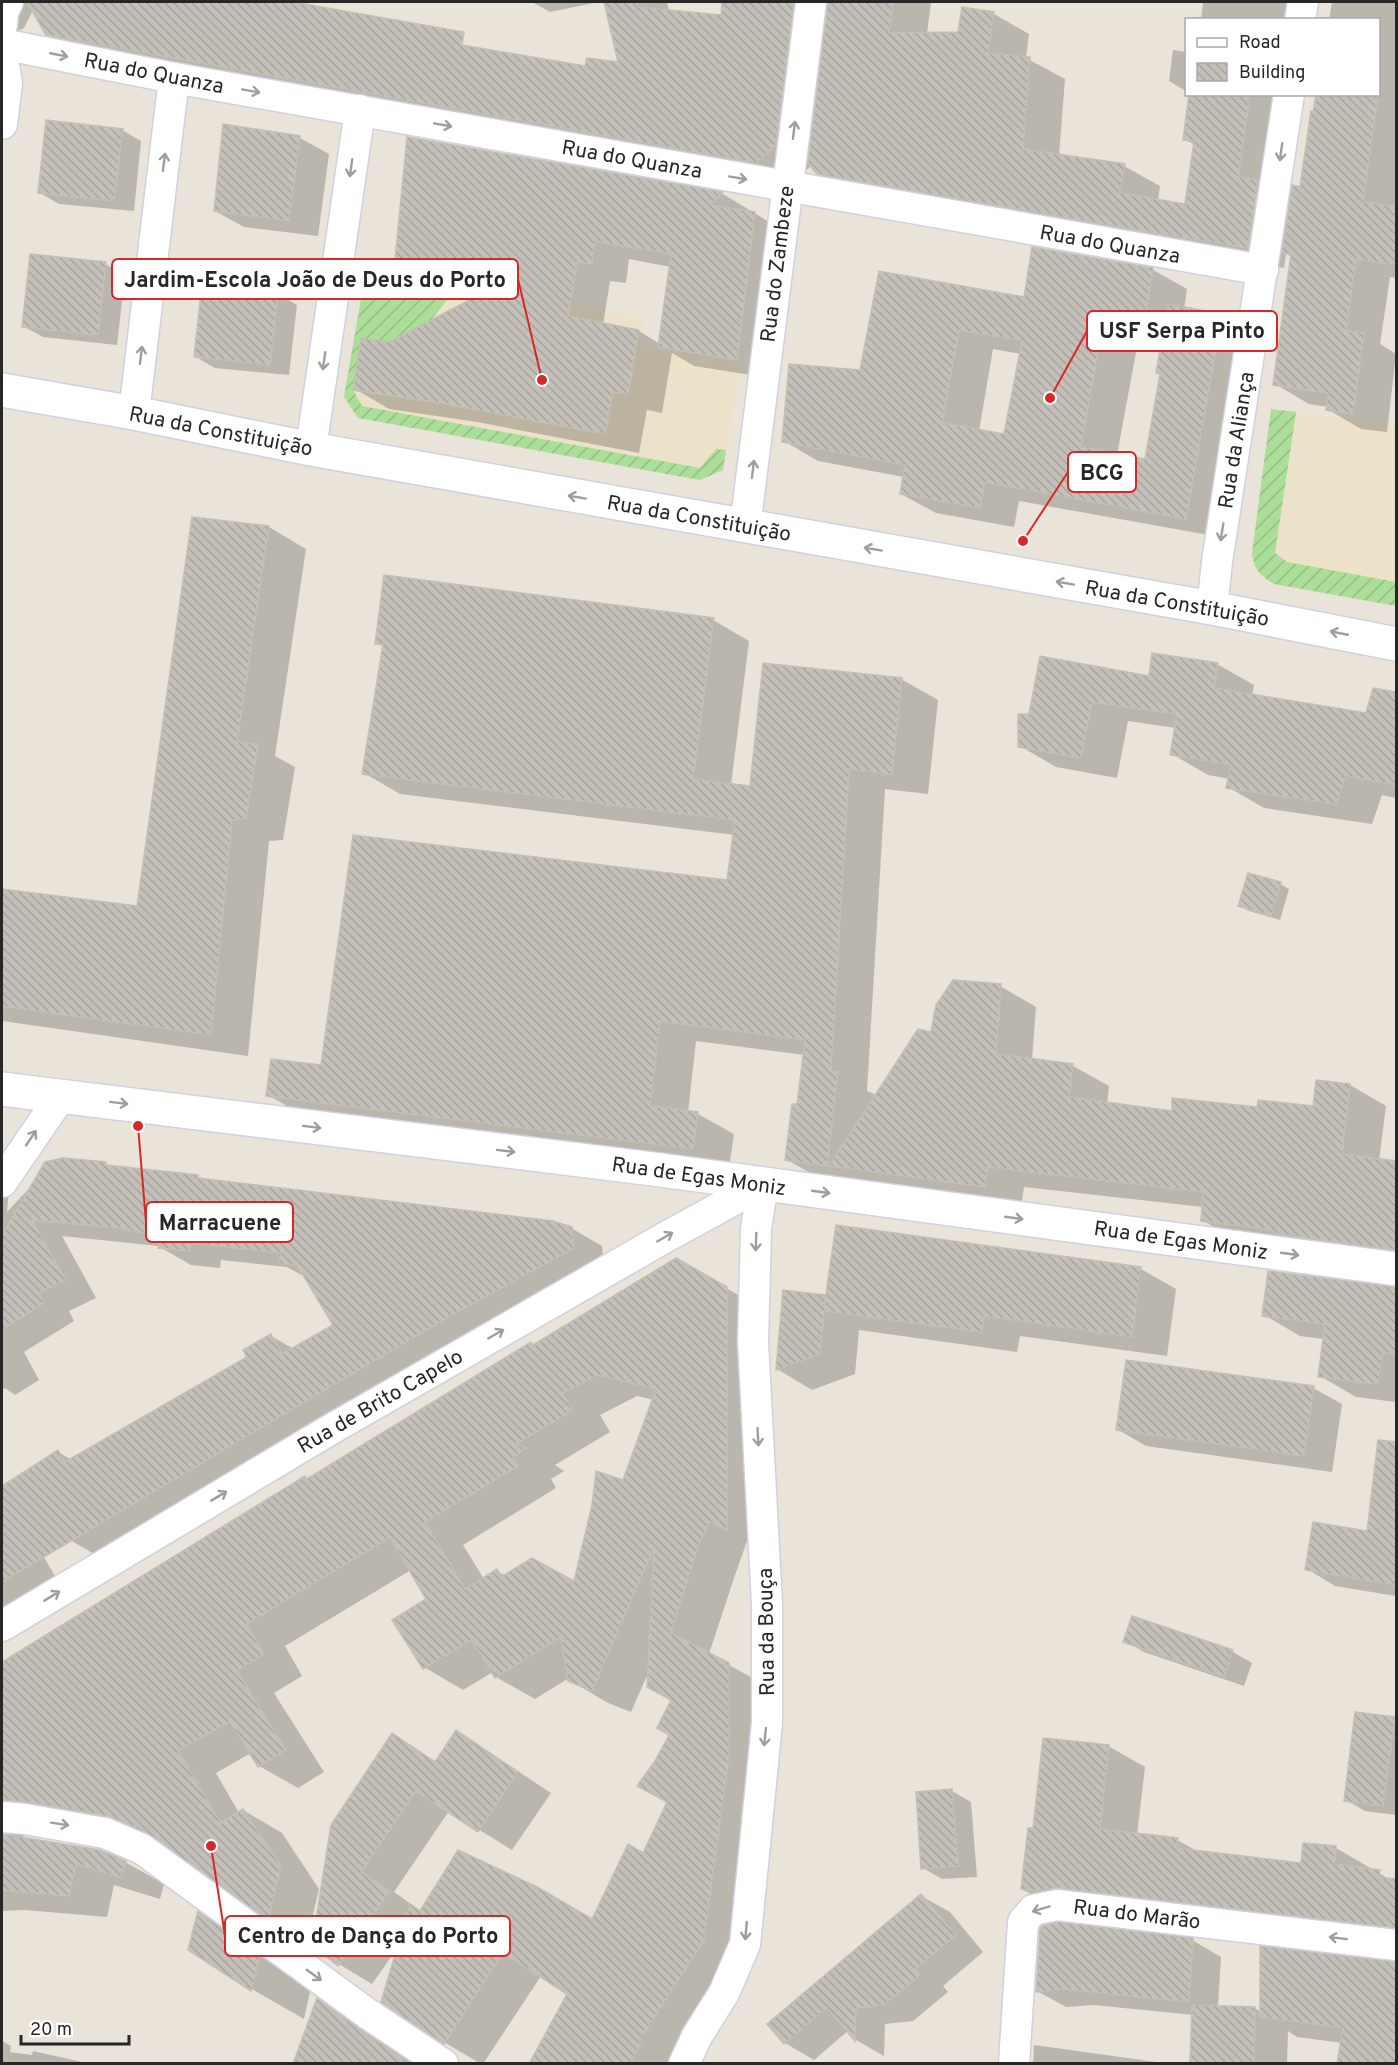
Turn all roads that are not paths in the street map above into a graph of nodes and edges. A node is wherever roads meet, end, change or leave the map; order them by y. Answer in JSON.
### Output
{"nodes":[{"id":1,"x":8,"y":2,"type":"edge"},
{"id":2,"x":811,"y":2,"type":"edge"},
{"id":3,"x":1303,"y":2,"type":"edge"},
{"id":4,"x":1300,"y":18,"type":"edge"},
{"id":5,"x":2,"y":25,"type":"edge"},
{"id":6,"x":2,"y":44,"type":"edge"},
{"id":7,"x":2,"y":53,"type":"edge"},
{"id":8,"x":174,"y":78,"type":"junction"},
{"id":9,"x":1289,"y":96,"type":"edge"},
{"id":10,"x":360,"y":110,"type":"junction"},
{"id":11,"x":2,"y":124,"type":"edge"},
{"id":12,"x":787,"y":187,"type":"junction"},
{"id":13,"x":1263,"y":270,"type":"junction"},
{"id":14,"x":2,"y":390,"type":"edge"},
{"id":15,"x":134,"y":413,"type":"junction"},
{"id":16,"x":311,"y":449,"type":"junction"},
{"id":17,"x":746,"y":527,"type":"junction"},
{"id":18,"x":1212,"y":608,"type":"junction"},
{"id":19,"x":1396,"y":644,"type":"edge"},
{"id":20,"x":2,"y":1089,"type":"edge"},
{"id":21,"x":61,"y":1096,"type":"junction"},
{"id":22,"x":2,"y":1182,"type":"edge"},
{"id":23,"x":763,"y":1184,"type":"junction"},
{"id":24,"x":1396,"y":1269,"type":"edge"},
{"id":25,"x":2,"y":1626,"type":"edge"},
{"id":26,"x":2,"y":1818,"type":"edge"},
{"id":27,"x":1396,"y":1945,"type":"edge"},
{"id":28,"x":443,"y":2064,"type":"edge"},
{"id":29,"x":684,"y":2064,"type":"edge"},
{"id":30,"x":1014,"y":2064,"type":"edge"}],
"edges":[{"from":1,"to":5,"type":"street"},
{"from":12,"to":2,"type":"street","name":"Rua do Zambeze","one_way":true},
{"from":3,"to":4,"type":"street"},
{"from":6,"to":8,"type":"street","name":"Rua do Quanza","one_way":true},
{"from":7,"to":11,"type":"street"},
{"from":8,"to":10,"type":"street","name":"Rua do Quanza","one_way":true},
{"from":15,"to":8,"type":"street","one_way":true},
{"from":9,"to":13,"type":"street","name":"Rua da Aliança","one_way":true},
{"from":10,"to":12,"type":"street","name":"Rua do Quanza","one_way":true},
{"from":10,"to":16,"type":"street","one_way":true},
{"from":12,"to":13,"type":"street","name":"Rua do Quanza"},
{"from":17,"to":12,"type":"street","name":"Rua do Zambeze","one_way":true},
{"from":13,"to":18,"type":"street","name":"Rua da Aliança","one_way":true},
{"from":14,"to":15,"type":"main road","name":"Rua da Constituição"},
{"from":15,"to":16,"type":"main road","name":"Rua da Constituição"},
{"from":17,"to":16,"type":"main road","name":"Rua da Constituição","one_way":true},
{"from":18,"to":17,"type":"main road","name":"Rua da Constituição","one_way":true},
{"from":19,"to":18,"type":"main road","name":"Rua da Constituição","one_way":true},
{"from":20,"to":21,"type":"main road","name":"Rua de Egas Moniz"},
{"from":22,"to":21,"type":"street","one_way":true},
{"from":21,"to":23,"type":"main road","name":"Rua de Egas Moniz","one_way":true},
{"from":23,"to":24,"type":"main road","name":"Rua de Egas Moniz","one_way":true},
{"from":25,"to":23,"type":"street","name":"Rua de Brito Capelo","one_way":true},
{"from":23,"to":29,"type":"street","name":"Rua da Bouça","one_way":true},
{"from":26,"to":28,"type":"street","one_way":true},
{"from":27,"to":30,"type":"street","name":"Rua do Marão","one_way":true}]}
